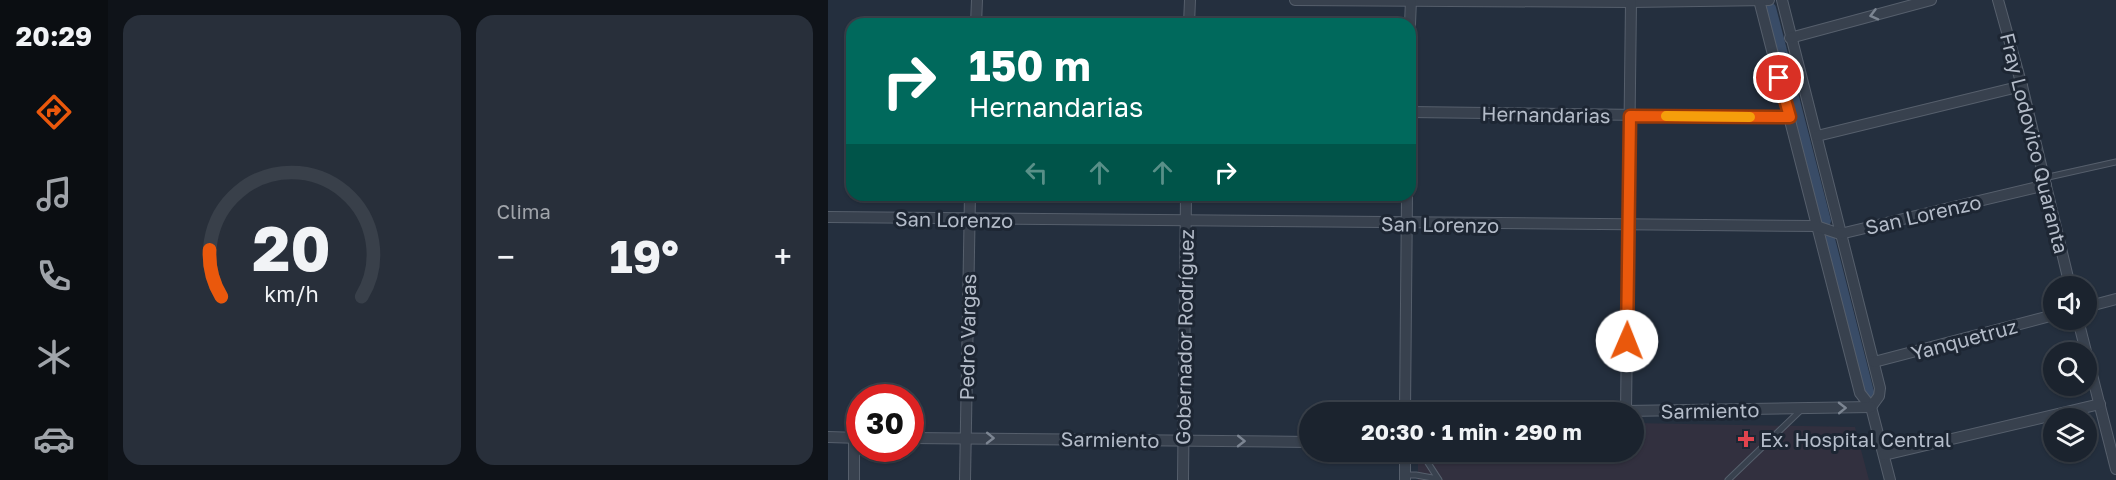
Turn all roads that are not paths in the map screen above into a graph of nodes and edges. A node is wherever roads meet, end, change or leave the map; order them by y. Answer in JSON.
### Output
{"nodes":[{"id":1,"x":977,"y":0,"type":"edge"},
{"id":2,"x":1190,"y":0,"type":"edge"},
{"id":3,"x":1295,"y":0,"type":"edge"},
{"id":4,"x":1411,"y":0,"type":"edge"},
{"id":5,"x":1759,"y":0,"type":"edge"},
{"id":6,"x":1769,"y":0,"type":"edge"},
{"id":7,"x":1782,"y":0,"type":"edge"},
{"id":8,"x":1931,"y":0,"type":"edge"},
{"id":9,"x":1998,"y":0,"type":"edge"},
{"id":10,"x":1555,"y":1,"type":"edge"},
{"id":11,"x":1631,"y":2,"type":"junction"},
{"id":12,"x":976,"y":18,"type":"edge"},
{"id":13,"x":1189,"y":18,"type":"edge"},
{"id":14,"x":1410,"y":18,"type":"edge"},
{"id":15,"x":1791,"y":38,"type":"junction"},
{"id":16,"x":2022,"y":86,"type":"junction"},
{"id":17,"x":1416,"y":112,"type":"edge"},
{"id":18,"x":1630,"y":116,"type":"junction"},
{"id":19,"x":1790,"y":117,"type":"junction"},
{"id":20,"x":1817,"y":136,"type":"junction"},
{"id":21,"x":2116,"y":162,"type":"edge"},
{"id":22,"x":2045,"y":181,"type":"junction"},
{"id":23,"x":970,"y":201,"type":"edge"},
{"id":24,"x":1186,"y":201,"type":"edge"},
{"id":25,"x":1407,"y":201,"type":"edge"},
{"id":26,"x":828,"y":218,"type":"edge"},
{"id":27,"x":969,"y":220,"type":"junction"},
{"id":28,"x":1186,"y":220,"type":"junction"},
{"id":29,"x":1406,"y":223,"type":"junction"},
{"id":30,"x":1629,"y":225,"type":"junction"},
{"id":31,"x":1816,"y":226,"type":"junction"},
{"id":32,"x":1840,"y":234,"type":"junction"},
{"id":33,"x":2068,"y":276,"type":"edge"},
{"id":34,"x":2116,"y":299,"type":"edge"},
{"id":35,"x":2097,"y":304,"type":"edge"},
{"id":36,"x":2043,"y":318,"type":"edge"},
{"id":37,"x":2081,"y":330,"type":"edge"},
{"id":38,"x":1874,"y":362,"type":"junction"},
{"id":39,"x":1405,"y":402,"type":"edge"},
{"id":40,"x":1626,"y":402,"type":"edge"},
{"id":41,"x":2100,"y":404,"type":"junction"},
{"id":42,"x":1802,"y":408,"type":"junction"},
{"id":43,"x":1871,"y":408,"type":"junction"},
{"id":44,"x":1644,"y":411,"type":"edge"},
{"id":45,"x":828,"y":437,"type":"edge"},
{"id":46,"x":846,"y":438,"type":"edge"},
{"id":47,"x":924,"y":438,"type":"edge"},
{"id":48,"x":966,"y":438,"type":"junction"},
{"id":49,"x":1183,"y":440,"type":"junction"},
{"id":50,"x":1299,"y":442,"type":"edge"},
{"id":51,"x":1884,"y":455,"type":"junction"},
{"id":52,"x":855,"y":462,"type":"edge"},
{"id":53,"x":1427,"y":462,"type":"edge"},
{"id":54,"x":2116,"y":469,"type":"edge"},
{"id":55,"x":1405,"y":477,"type":"edge"},
{"id":56,"x":854,"y":480,"type":"edge"},
{"id":57,"x":965,"y":480,"type":"edge"},
{"id":58,"x":1183,"y":480,"type":"edge"},
{"id":59,"x":1439,"y":480,"type":"edge"},
{"id":60,"x":1728,"y":480,"type":"edge"},
{"id":61,"x":1890,"y":480,"type":"edge"}],
"edges":[{"from":1,"to":12,"type":"street"},
{"from":2,"to":13,"type":"street"},
{"from":3,"to":4,"type":"street"},
{"from":4,"to":10,"type":"street"},
{"from":4,"to":14,"type":"street"},
{"from":5,"to":6,"type":"street"},
{"from":5,"to":11,"type":"street"},
{"from":5,"to":19,"type":"street"},
{"from":7,"to":15,"type":"street"},
{"from":8,"to":15,"type":"street","one_way":true},
{"from":9,"to":16,"type":"street","name":"Fray Lodovico Quaranta"},
{"from":10,"to":11,"type":"street"},
{"from":11,"to":18,"type":"street"},
{"from":15,"to":20,"type":"street"},
{"from":16,"to":20,"type":"street"},
{"from":16,"to":22,"type":"street","name":"Fray Lodovico Quaranta"},
{"from":17,"to":18,"type":"street","name":"Hernandarias"},
{"from":18,"to":19,"type":"street","name":"Hernandarias"},
{"from":18,"to":30,"type":"street"},
{"from":19,"to":31,"type":"street"},
{"from":20,"to":32,"type":"street"},
{"from":21,"to":22,"type":"lane"},
{"from":22,"to":32,"type":"street","name":"San Lorenzo"},
{"from":22,"to":33,"type":"street","name":"Fray Lodovico Quaranta"},
{"from":23,"to":27,"type":"street","name":"Pedro Vargas"},
{"from":24,"to":28,"type":"street","name":"Gobernador Rodríguez"},
{"from":25,"to":29,"type":"street"},
{"from":26,"to":27,"type":"street","name":"San Lorenzo"},
{"from":27,"to":28,"type":"street","name":"San Lorenzo"},
{"from":27,"to":48,"type":"street","name":"Pedro Vargas"},
{"from":28,"to":29,"type":"street","name":"San Lorenzo"},
{"from":28,"to":49,"type":"street","name":"Gobernador Rodríguez"},
{"from":29,"to":30,"type":"street","name":"San Lorenzo"},
{"from":29,"to":39,"type":"street"},
{"from":30,"to":31,"type":"street","name":"San Lorenzo"},
{"from":30,"to":40,"type":"street"},
{"from":31,"to":32,"type":"street","name":"San Lorenzo"},
{"from":31,"to":43,"type":"street"},
{"from":32,"to":38,"type":"street"},
{"from":34,"to":35,"type":"street"},
{"from":36,"to":38,"type":"street","name":"Yanquetruz"},
{"from":37,"to":41,"type":"street"},
{"from":38,"to":43,"type":"street"},
{"from":41,"to":51,"type":"street"},
{"from":41,"to":54,"type":"street"},
{"from":42,"to":43,"type":"street","name":"Sarmiento","one_way":true},
{"from":42,"to":44,"type":"street","name":"Sarmiento"},
{"from":42,"to":60,"type":"lane"},
{"from":43,"to":51,"type":"street"},
{"from":45,"to":46,"type":"street"},
{"from":47,"to":48,"type":"street","name":"Sarmiento"},
{"from":48,"to":49,"type":"street","name":"Sarmiento","one_way":true},
{"from":48,"to":57,"type":"street","name":"Pedro Vargas"},
{"from":49,"to":50,"type":"street","name":"Sarmiento","one_way":true},
{"from":49,"to":58,"type":"street","name":"Gobernador Rodríguez"},
{"from":51,"to":61,"type":"street"},
{"from":52,"to":56,"type":"street"},
{"from":53,"to":59,"type":"lane"},
{"from":55,"to":59,"type":"lane"}]}
